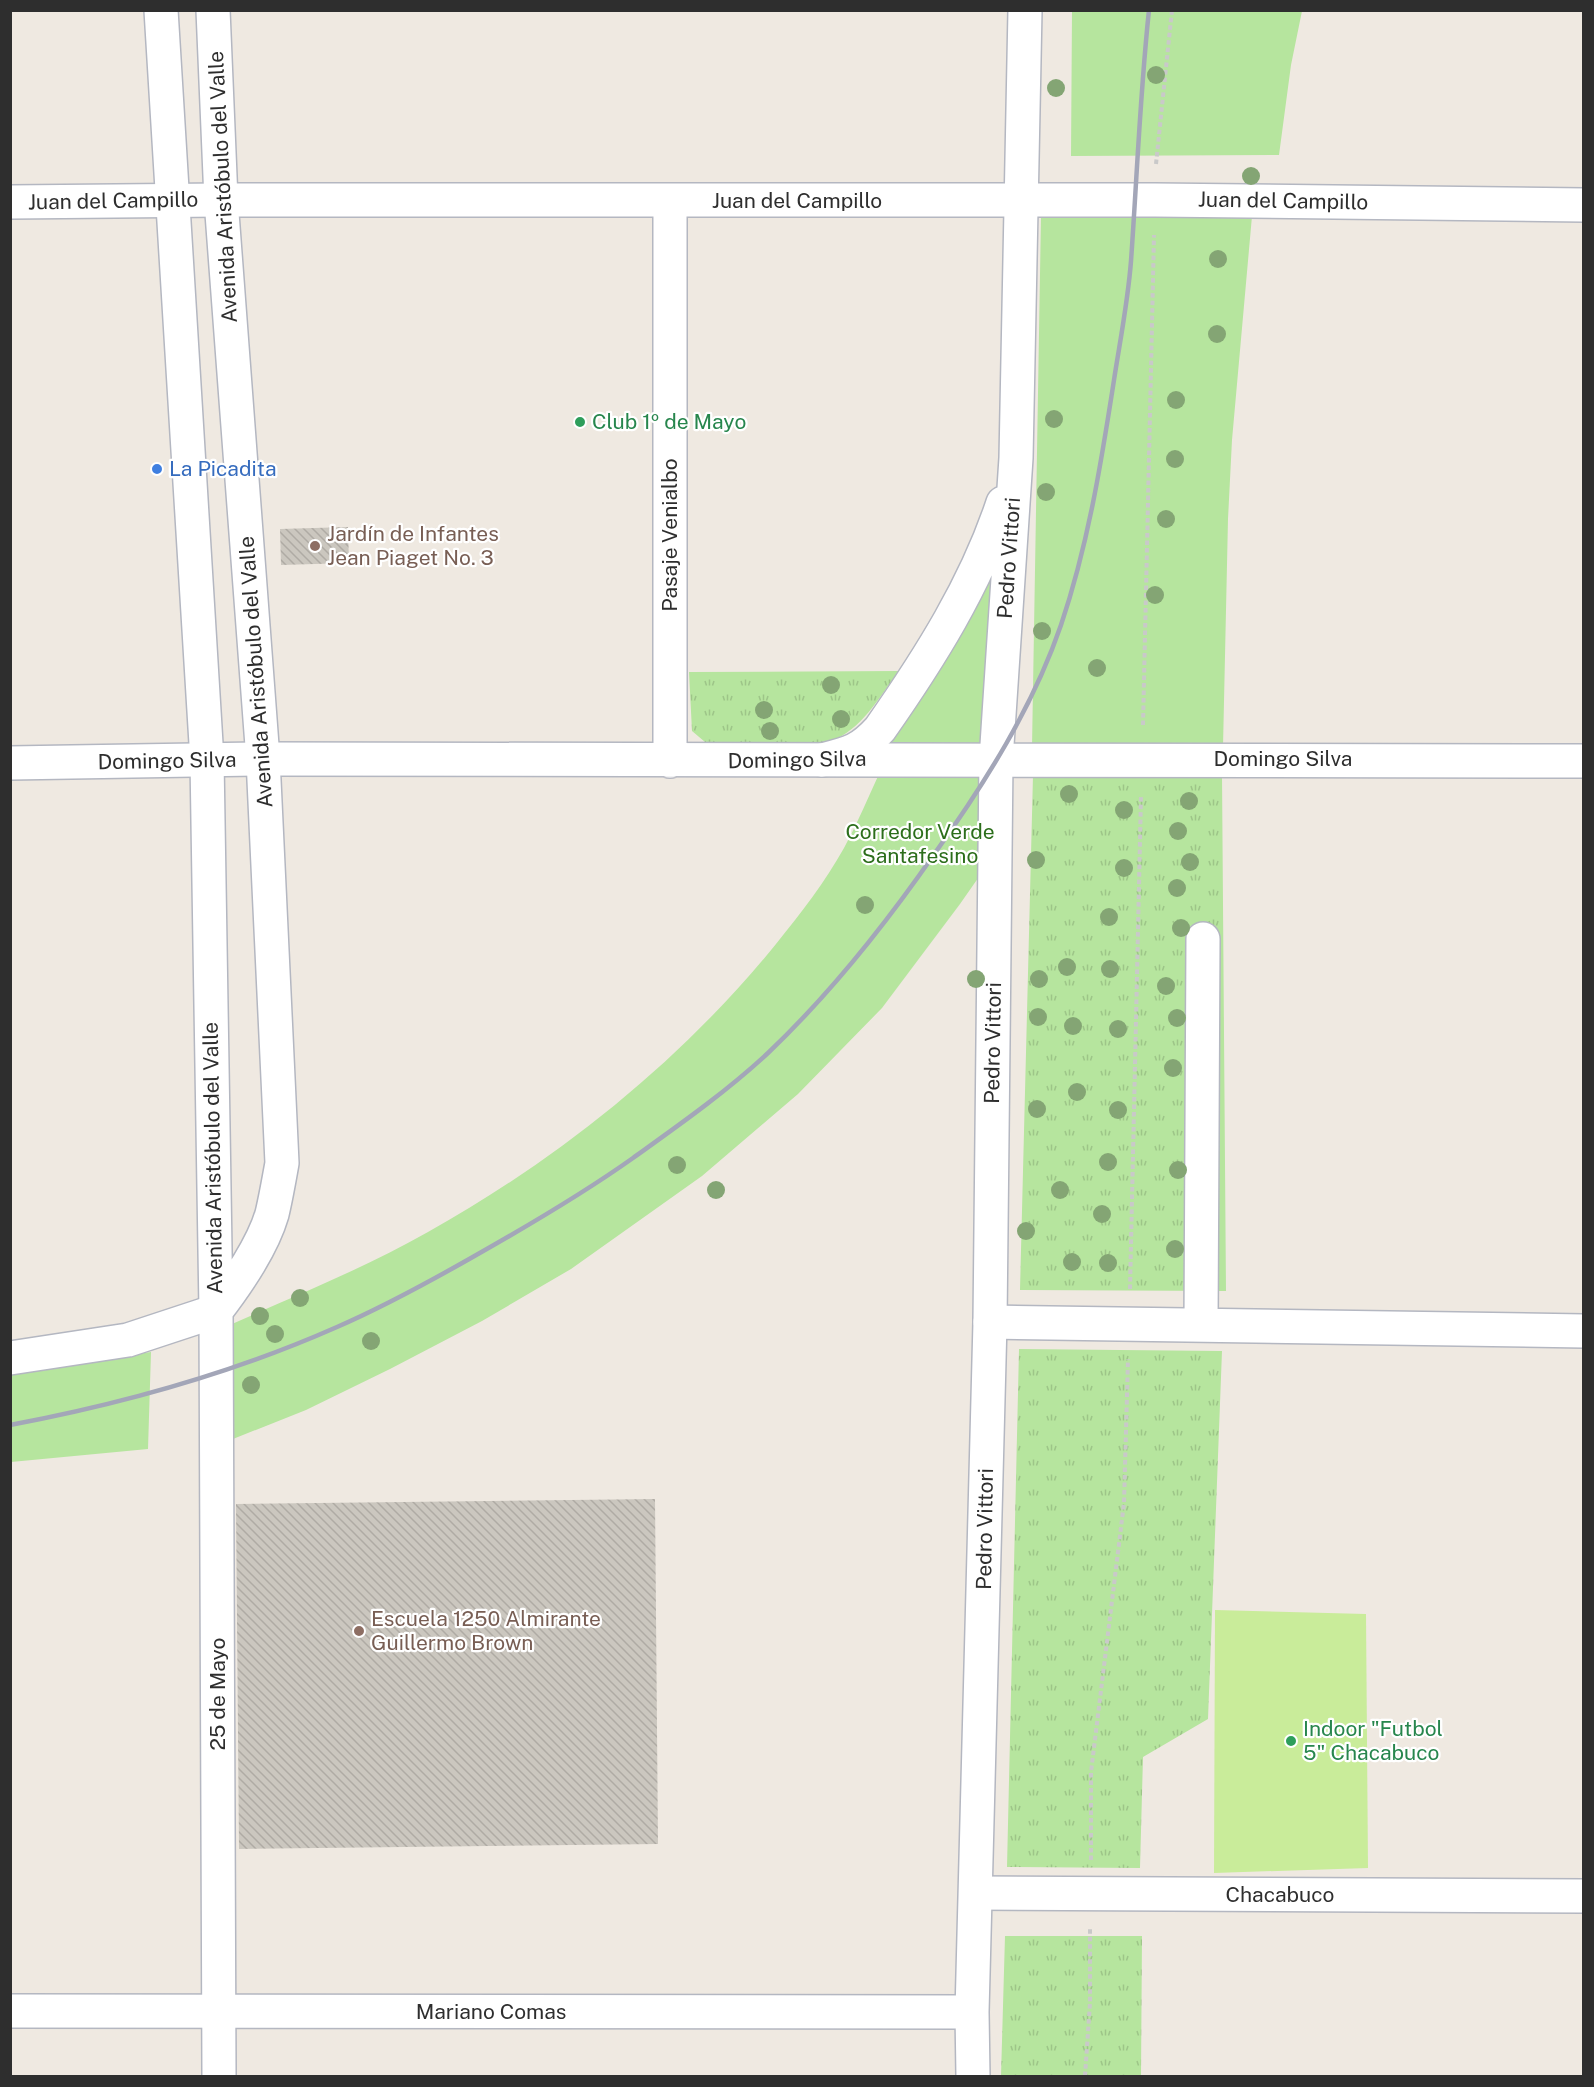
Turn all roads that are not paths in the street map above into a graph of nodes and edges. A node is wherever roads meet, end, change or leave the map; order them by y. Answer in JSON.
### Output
{"nodes":[{"id":1,"x":161,"y":10,"type":"edge"},
{"id":2,"x":213,"y":10,"type":"edge"},
{"id":3,"x":1025,"y":10,"type":"edge"},
{"id":4,"x":221,"y":200,"type":"junction"},
{"id":5,"x":1022,"y":200,"type":"junction"},
{"id":6,"x":172,"y":201,"type":"junction"},
{"id":7,"x":670,"y":201,"type":"junction"},
{"id":8,"x":10,"y":202,"type":"edge"},
{"id":9,"x":1584,"y":204,"type":"edge"},
{"id":10,"x":1016,"y":458,"type":"junction"},
{"id":11,"x":263,"y":759,"type":"junction"},
{"id":12,"x":207,"y":760,"type":"junction"},
{"id":13,"x":822,"y":760,"type":"junction"},
{"id":14,"x":996,"y":760,"type":"junction"},
{"id":15,"x":1584,"y":760,"type":"edge"},
{"id":16,"x":670,"y":761,"type":"junction"},
{"id":17,"x":10,"y":763,"type":"edge"},
{"id":18,"x":1203,"y":939,"type":"dead end"},
{"id":19,"x":216,"y":1311,"type":"junction"},
{"id":20,"x":990,"y":1322,"type":"junction"},
{"id":21,"x":1201,"y":1324,"type":"junction"},
{"id":22,"x":1584,"y":1331,"type":"edge"},
{"id":23,"x":10,"y":1358,"type":"edge"},
{"id":24,"x":976,"y":1893,"type":"junction"},
{"id":25,"x":1584,"y":1896,"type":"edge"},
{"id":26,"x":10,"y":2011,"type":"edge"},
{"id":27,"x":220,"y":2012,"type":"junction"},
{"id":28,"x":972,"y":2012,"type":"junction"},
{"id":29,"x":219,"y":2076,"type":"edge"},
{"id":30,"x":973,"y":2076,"type":"edge"}],
"edges":[{"from":1,"to":6,"type":"street","name":"Avenida Aristóbulo del Valle"},
{"from":2,"to":4,"type":"street","name":"Avenida Aristóbulo del Valle"},
{"from":3,"to":5,"type":"street","name":"Pedro Vittori"},
{"from":4,"to":6,"type":"street","name":"Juan del Campillo"},
{"from":4,"to":7,"type":"street","name":"Juan del Campillo"},
{"from":4,"to":11,"type":"street","name":"Avenida Aristóbulo del Valle"},
{"from":5,"to":7,"type":"street","name":"Juan del Campillo"},
{"from":5,"to":9,"type":"street","name":"Juan del Campillo"},
{"from":5,"to":10,"type":"street","name":"Pedro Vittori"},
{"from":6,"to":8,"type":"street","name":"Juan del Campillo"},
{"from":6,"to":12,"type":"street","name":"Avenida Aristóbulo del Valle"},
{"from":7,"to":16,"type":"street","name":"Pasaje Venialbo"},
{"from":10,"to":13,"type":"street"},
{"from":10,"to":14,"type":"street","name":"Pedro Vittori"},
{"from":11,"to":12,"type":"street","name":"Domingo Silva"},
{"from":11,"to":16,"type":"street","name":"Domingo Silva"},
{"from":11,"to":19,"type":"street","name":"Avenida Aristóbulo del Valle"},
{"from":12,"to":17,"type":"street","name":"Domingo Silva"},
{"from":12,"to":19,"type":"street","name":"Avenida Aristóbulo del Valle"},
{"from":13,"to":14,"type":"street","name":"Domingo Silva"},
{"from":13,"to":16,"type":"street","name":"Domingo Silva"},
{"from":14,"to":15,"type":"street","name":"Domingo Silva"},
{"from":14,"to":20,"type":"street","name":"Pedro Vittori"},
{"from":18,"to":21,"type":"street"},
{"from":19,"to":23,"type":"street"},
{"from":19,"to":27,"type":"street","name":"25 de Mayo"},
{"from":20,"to":21,"type":"street"},
{"from":20,"to":24,"type":"street","name":"Pedro Vittori"},
{"from":21,"to":22,"type":"street"},
{"from":24,"to":25,"type":"street","name":"Chacabuco"},
{"from":24,"to":28,"type":"street","name":"Pedro Vittori"},
{"from":26,"to":27,"type":"street","name":"Mariano Comas"},
{"from":27,"to":28,"type":"street","name":"Mariano Comas"},
{"from":27,"to":29,"type":"street","name":"25 de Mayo"},
{"from":28,"to":30,"type":"street","name":"Pedro Vittori"}]}
